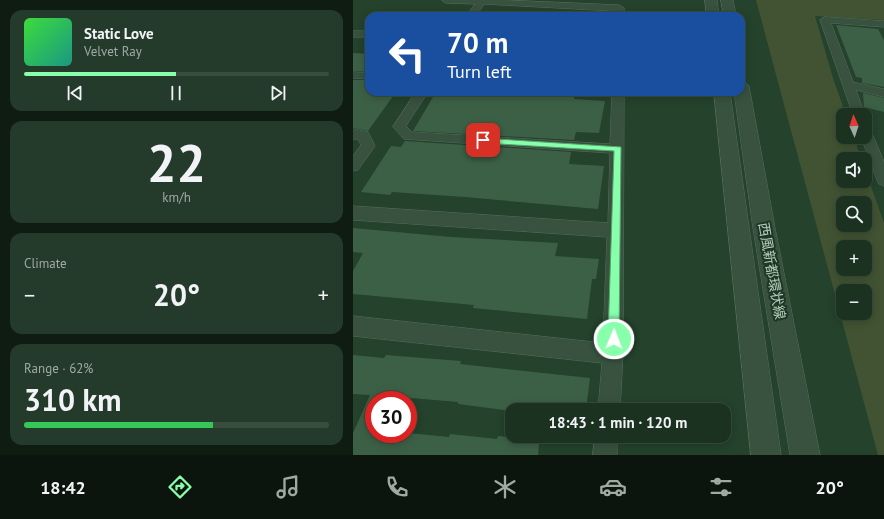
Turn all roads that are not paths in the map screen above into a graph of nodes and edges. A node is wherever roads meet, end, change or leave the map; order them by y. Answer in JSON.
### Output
{"nodes":[{"id":1,"x":446,"y":0,"type":"edge"},
{"id":2,"x":711,"y":0,"type":"edge"},
{"id":3,"x":727,"y":0,"type":"edge"},
{"id":4,"x":481,"y":2,"type":"junction"},
{"id":5,"x":474,"y":12,"type":"edge"},
{"id":6,"x":619,"y":12,"type":"edge"},
{"id":7,"x":712,"y":12,"type":"edge"},
{"id":8,"x":729,"y":12,"type":"edge"},
{"id":9,"x":884,"y":24,"type":"edge"},
{"id":10,"x":353,"y":34,"type":"edge"},
{"id":11,"x":365,"y":34,"type":"edge"},
{"id":12,"x":353,"y":75,"type":"edge"},
{"id":13,"x":365,"y":76,"type":"edge"},
{"id":14,"x":847,"y":84,"type":"junction"},
{"id":15,"x":884,"y":93,"type":"edge"},
{"id":16,"x":419,"y":96,"type":"edge"},
{"id":17,"x":618,"y":96,"type":"edge"},
{"id":18,"x":722,"y":96,"type":"edge"},
{"id":19,"x":743,"y":96,"type":"edge"},
{"id":20,"x":856,"y":108,"type":"edge"},
{"id":21,"x":353,"y":134,"type":"edge"},
{"id":22,"x":872,"y":137,"type":"edge"},
{"id":23,"x":884,"y":142,"type":"edge"},
{"id":24,"x":870,"y":144,"type":"edge"},
{"id":25,"x":618,"y":149,"type":"junction"},
{"id":26,"x":353,"y":166,"type":"edge"},
{"id":27,"x":884,"y":180,"type":"edge"},
{"id":28,"x":353,"y":213,"type":"edge"},
{"id":29,"x":615,"y":231,"type":"junction"},
{"id":30,"x":353,"y":326,"type":"edge"},
{"id":31,"x":613,"y":354,"type":"junction"},
{"id":32,"x":610,"y":403,"type":"edge"},
{"id":33,"x":606,"y":443,"type":"edge"},
{"id":34,"x":605,"y":455,"type":"edge"},
{"id":35,"x":766,"y":455,"type":"edge"},
{"id":36,"x":805,"y":455,"type":"edge"}],
"edges":[{"from":1,"to":4,"type":"street"},
{"from":2,"to":7,"type":"street"},
{"from":3,"to":8,"type":"street"},
{"from":4,"to":5,"type":"street"},
{"from":4,"to":6,"type":"street"},
{"from":9,"to":14,"type":"street"},
{"from":10,"to":11,"type":"street"},
{"from":12,"to":13,"type":"street"},
{"from":14,"to":15,"type":"street"},
{"from":14,"to":20,"type":"street"},
{"from":16,"to":25,"type":"street"},
{"from":17,"to":25,"type":"street"},
{"from":18,"to":35,"type":"street","name":"西風新都環状線"},
{"from":19,"to":36,"type":"street","name":"西風新都環状線"},
{"from":21,"to":26,"type":"street"},
{"from":22,"to":23,"type":"street"},
{"from":24,"to":27,"type":"street"},
{"from":25,"to":29,"type":"street"},
{"from":28,"to":29,"type":"street"},
{"from":29,"to":31,"type":"street"},
{"from":30,"to":31,"type":"street"},
{"from":31,"to":32,"type":"street"},
{"from":33,"to":34,"type":"street"}]}
